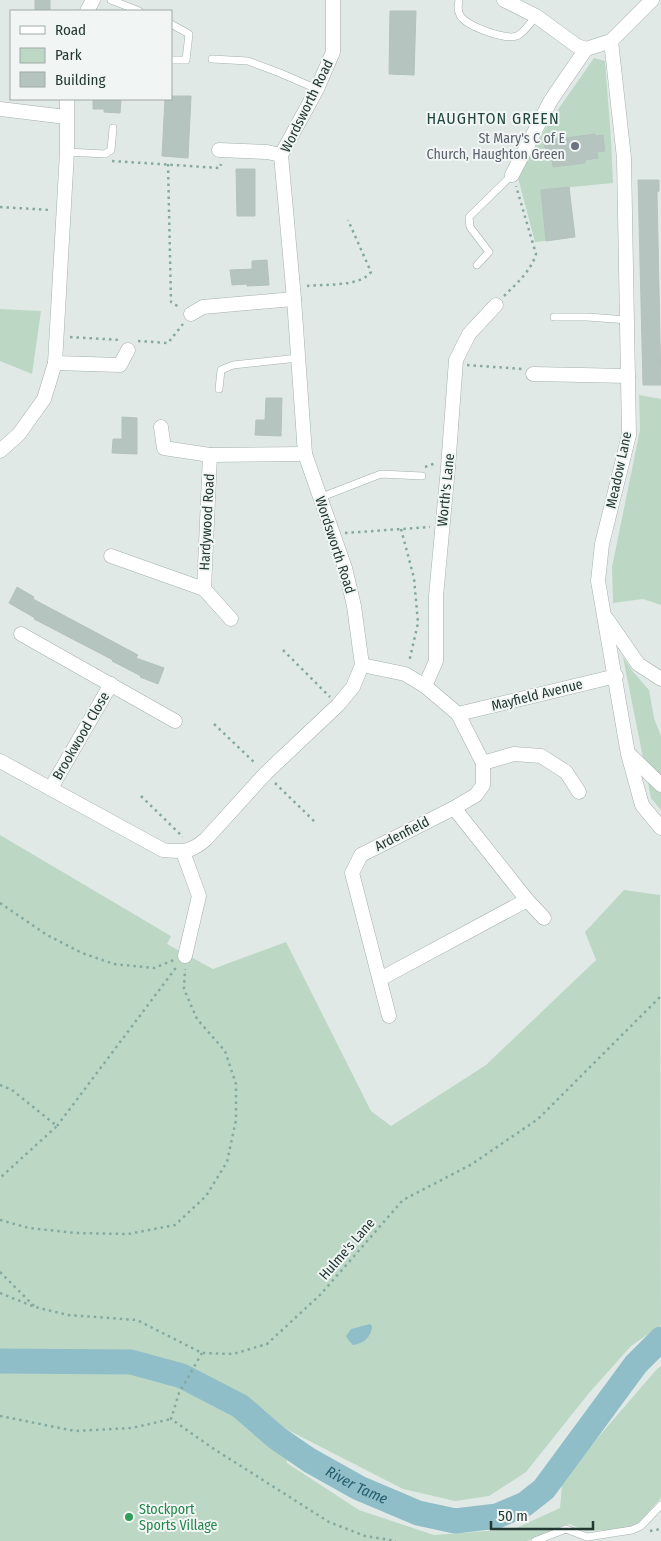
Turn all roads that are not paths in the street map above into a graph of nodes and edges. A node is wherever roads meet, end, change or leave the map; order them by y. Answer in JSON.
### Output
{"nodes":[{"id":1,"x":111,"y":0,"type":"edge"},
{"id":2,"x":334,"y":0,"type":"edge"},
{"id":3,"x":459,"y":0,"type":"edge"},
{"id":4,"x":504,"y":0,"type":"edge"},
{"id":5,"x":652,"y":0,"type":"edge"},
{"id":6,"x":137,"y":10,"type":"edge"},
{"id":7,"x":536,"y":16,"type":"junction"},
{"id":8,"x":172,"y":25,"type":"edge"},
{"id":9,"x":611,"y":40,"type":"junction"},
{"id":10,"x":586,"y":49,"type":"junction"},
{"id":11,"x":212,"y":59,"type":"dead end"},
{"id":12,"x":172,"y":60,"type":"edge"},
{"id":13,"x":317,"y":89,"type":"junction"},
{"id":14,"x":67,"y":100,"type":"edge"},
{"id":15,"x":0,"y":109,"type":"edge"},
{"id":16,"x":66,"y":117,"type":"junction"},
{"id":17,"x":113,"y":128,"type":"dead end"},
{"id":18,"x":222,"y":150,"type":"road end"},
{"id":19,"x":67,"y":152,"type":"junction"},
{"id":20,"x":281,"y":155,"type":"junction"},
{"id":21,"x":512,"y":175,"type":"joint"},
{"id":22,"x":477,"y":265,"type":"dead end"},
{"id":23,"x":293,"y":293,"type":"junction"},
{"id":24,"x":496,"y":304,"type":"road end"},
{"id":25,"x":197,"y":311,"type":"road end"},
{"id":26,"x":554,"y":318,"type":"dead end"},
{"id":27,"x":628,"y":320,"type":"junction"},
{"id":28,"x":128,"y":350,"type":"dead end"},
{"id":29,"x":298,"y":358,"type":"junction"},
{"id":30,"x":55,"y":363,"type":"junction"},
{"id":31,"x":533,"y":374,"type":"road end"},
{"id":32,"x":628,"y":376,"type":"junction"},
{"id":33,"x":219,"y":389,"type":"dead end"},
{"id":34,"x":161,"y":427,"type":"dead end"},
{"id":35,"x":0,"y":451,"type":"edge"},
{"id":36,"x":304,"y":454,"type":"junction"},
{"id":37,"x":210,"y":455,"type":"junction"},
{"id":38,"x":422,"y":476,"type":"dead end"},
{"id":39,"x":319,"y":498,"type":"junction"},
{"id":40,"x":111,"y":556,"type":"dead end"},
{"id":41,"x":204,"y":589,"type":"junction"},
{"id":42,"x":604,"y":617,"type":"junction"},
{"id":43,"x":231,"y":619,"type":"dead end"},
{"id":44,"x":21,"y":634,"type":"dead end"},
{"id":45,"x":362,"y":665,"type":"junction"},
{"id":46,"x":616,"y":676,"type":"junction"},
{"id":47,"x":661,"y":679,"type":"edge"},
{"id":48,"x":111,"y":684,"type":"junction"},
{"id":49,"x":425,"y":686,"type":"junction"},
{"id":50,"x":458,"y":714,"type":"junction"},
{"id":51,"x":175,"y":721,"type":"dead end"},
{"id":52,"x":628,"y":754,"type":"junction"},
{"id":53,"x":0,"y":760,"type":"edge"},
{"id":54,"x":483,"y":763,"type":"junction"},
{"id":55,"x":661,"y":784,"type":"edge"},
{"id":56,"x":51,"y":788,"type":"junction"},
{"id":57,"x":579,"y":792,"type":"dead end"},
{"id":58,"x":454,"y":808,"type":"junction"},
{"id":59,"x":661,"y":828,"type":"edge"},
{"id":60,"x":189,"y":850,"type":"junction"},
{"id":61,"x":528,"y":900,"type":"junction"},
{"id":62,"x":544,"y":918,"type":"dead end"},
{"id":63,"x":185,"y":956,"type":"road end"},
{"id":64,"x":380,"y":979,"type":"junction"},
{"id":65,"x":390,"y":1016,"type":"dead end"},
{"id":66,"x":661,"y":1505,"type":"edge"},
{"id":67,"x":535,"y":1541,"type":"edge"}],
"edges":[{"from":1,"to":6,"type":"lane"},
{"from":2,"to":13,"type":"street","name":"Wordsworth Road"},
{"from":3,"to":7,"type":"lane"},
{"from":4,"to":7,"type":"street"},
{"from":5,"to":9,"type":"street"},
{"from":7,"to":10,"type":"street"},
{"from":8,"to":12,"type":"lane"},
{"from":9,"to":10,"type":"street"},
{"from":9,"to":27,"type":"street","name":"Meadow Lane"},
{"from":10,"to":21,"type":"street"},
{"from":11,"to":13,"type":"lane"},
{"from":13,"to":20,"type":"street","name":"Wordsworth Road"},
{"from":14,"to":16,"type":"street"},
{"from":15,"to":16,"type":"street"},
{"from":16,"to":19,"type":"street"},
{"from":17,"to":19,"type":"lane"},
{"from":18,"to":20,"type":"street"},
{"from":19,"to":30,"type":"street"},
{"from":20,"to":23,"type":"street","name":"Wordsworth Road"},
{"from":21,"to":22,"type":"lane"},
{"from":23,"to":25,"type":"street"},
{"from":23,"to":29,"type":"street","name":"Wordsworth Road"},
{"from":24,"to":49,"type":"street","name":"Worth's Lane"},
{"from":26,"to":27,"type":"lane"},
{"from":27,"to":32,"type":"street","name":"Meadow Lane"},
{"from":28,"to":30,"type":"street"},
{"from":29,"to":33,"type":"lane"},
{"from":29,"to":36,"type":"street","name":"Wordsworth Road"},
{"from":30,"to":35,"type":"street"},
{"from":31,"to":32,"type":"street"},
{"from":32,"to":42,"type":"street","name":"Meadow Lane"},
{"from":34,"to":37,"type":"street"},
{"from":36,"to":37,"type":"street"},
{"from":36,"to":39,"type":"street","name":"Wordsworth Road"},
{"from":37,"to":41,"type":"street","name":"Hardywood Road"},
{"from":38,"to":39,"type":"lane"},
{"from":39,"to":45,"type":"street","name":"Wordsworth Road"},
{"from":40,"to":41,"type":"street","name":"Hardywood Road"},
{"from":41,"to":43,"type":"street","name":"Hardywood Road"},
{"from":42,"to":46,"type":"street","name":"Meadow Lane"},
{"from":42,"to":47,"type":"street"},
{"from":44,"to":48,"type":"street","name":"Brookwood Close"},
{"from":45,"to":49,"type":"street"},
{"from":45,"to":60,"type":"street"},
{"from":46,"to":50,"type":"street","name":"Mayfield Avenue"},
{"from":46,"to":52,"type":"street","name":"Meadow Lane"},
{"from":48,"to":51,"type":"street","name":"Brookwood Close"},
{"from":48,"to":56,"type":"street","name":"Brookwood Close"},
{"from":49,"to":50,"type":"street"},
{"from":50,"to":54,"type":"street"},
{"from":52,"to":55,"type":"street"},
{"from":52,"to":59,"type":"street","name":"Meadow Lane"},
{"from":53,"to":56,"type":"street"},
{"from":54,"to":57,"type":"street"},
{"from":54,"to":58,"type":"street","name":"Ardenfield"},
{"from":56,"to":60,"type":"street"},
{"from":58,"to":61,"type":"street"},
{"from":58,"to":64,"type":"street","name":"Ardenfield"},
{"from":60,"to":63,"type":"street"},
{"from":61,"to":62,"type":"street"},
{"from":61,"to":64,"type":"street"},
{"from":64,"to":65,"type":"street","name":"Ardenfield"},
{"from":66,"to":67,"type":"lane"}]}
